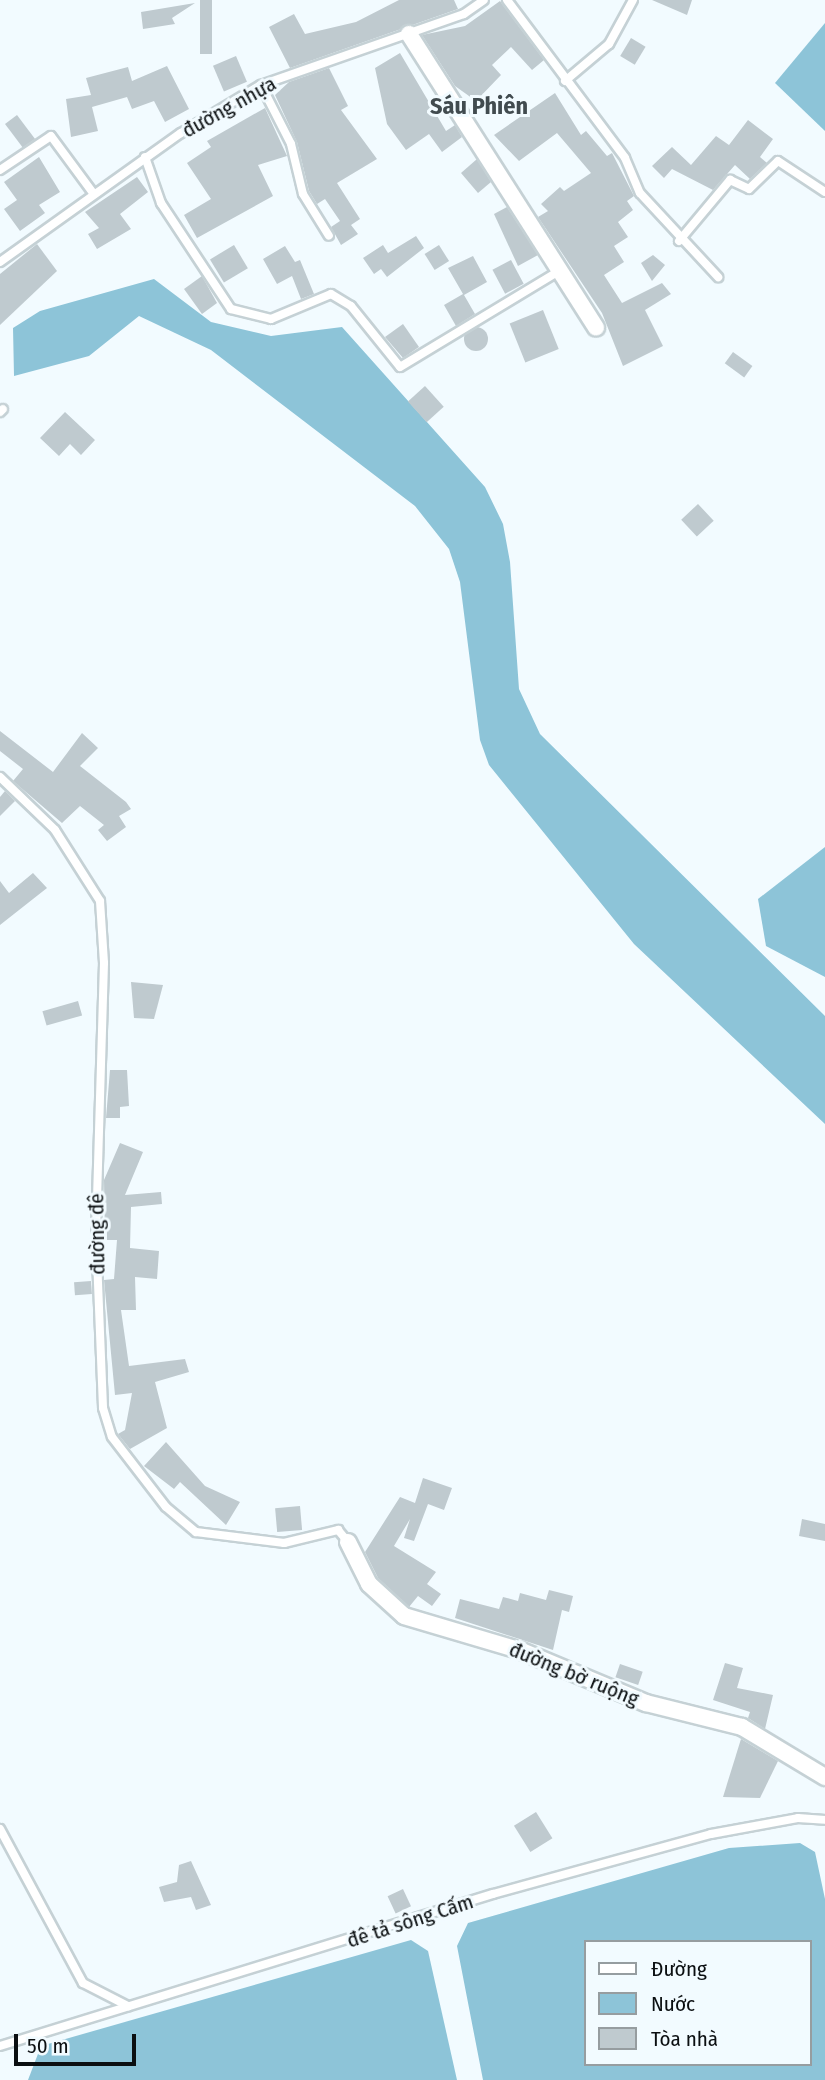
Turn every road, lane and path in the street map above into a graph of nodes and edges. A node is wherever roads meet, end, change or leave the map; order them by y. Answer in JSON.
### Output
{"nodes":[{"id":1,"x":484,"y":0,"type":"edge"},
{"id":2,"x":507,"y":0,"type":"edge"},
{"id":3,"x":633,"y":0,"type":"edge"},
{"id":4,"x":409,"y":34,"type":"junction"},
{"id":5,"x":565,"y":81,"type":"junction"},
{"id":6,"x":261,"y":85,"type":"junction"},
{"id":7,"x":145,"y":157,"type":"junction"},
{"id":8,"x":0,"y":170,"type":"edge"},
{"id":9,"x":825,"y":192,"type":"edge"},
{"id":10,"x":93,"y":193,"type":"junction"},
{"id":11,"x":328,"y":236,"type":"dead end"},
{"id":12,"x":679,"y":241,"type":"junction"},
{"id":13,"x":0,"y":262,"type":"edge"},
{"id":14,"x":559,"y":271,"type":"junction"},
{"id":15,"x":718,"y":277,"type":"dead end"},
{"id":16,"x":596,"y":327,"type":"dead end"},
{"id":17,"x":0,"y":777,"type":"edge"},
{"id":18,"x":348,"y":1542,"type":"joint"},
{"id":19,"x":825,"y":1777,"type":"edge"},
{"id":20,"x":825,"y":1819,"type":"edge"},
{"id":21,"x":0,"y":1829,"type":"edge"},
{"id":22,"x":128,"y":2006,"type":"junction"},
{"id":23,"x":0,"y":2046,"type":"edge"}],
"edges":[{"from":1,"to":4,"type":"lane","name":"đường nhựa"},
{"from":2,"to":5,"type":"lane"},
{"from":3,"to":5,"type":"lane"},
{"from":4,"to":6,"type":"lane","name":"đường nhựa"},
{"from":4,"to":14,"type":"street"},
{"from":5,"to":12,"type":"lane"},
{"from":6,"to":7,"type":"lane","name":"đường nhựa"},
{"from":6,"to":11,"type":"lane"},
{"from":7,"to":10,"type":"lane","name":"đường nhựa"},
{"from":7,"to":14,"type":"lane"},
{"from":8,"to":10,"type":"lane"},
{"from":9,"to":12,"type":"lane"},
{"from":10,"to":13,"type":"lane","name":"đường nhựa"},
{"from":12,"to":15,"type":"lane"},
{"from":14,"to":16,"type":"street"},
{"from":17,"to":18,"type":"lane","name":"đường đê"},
{"from":18,"to":19,"type":"street","name":"đường bờ ruộng"},
{"from":20,"to":22,"type":"lane","name":"đê tả sông Cấm"},
{"from":21,"to":22,"type":"lane"},
{"from":22,"to":23,"type":"lane","name":"đê tả sông Cấm"}]}
